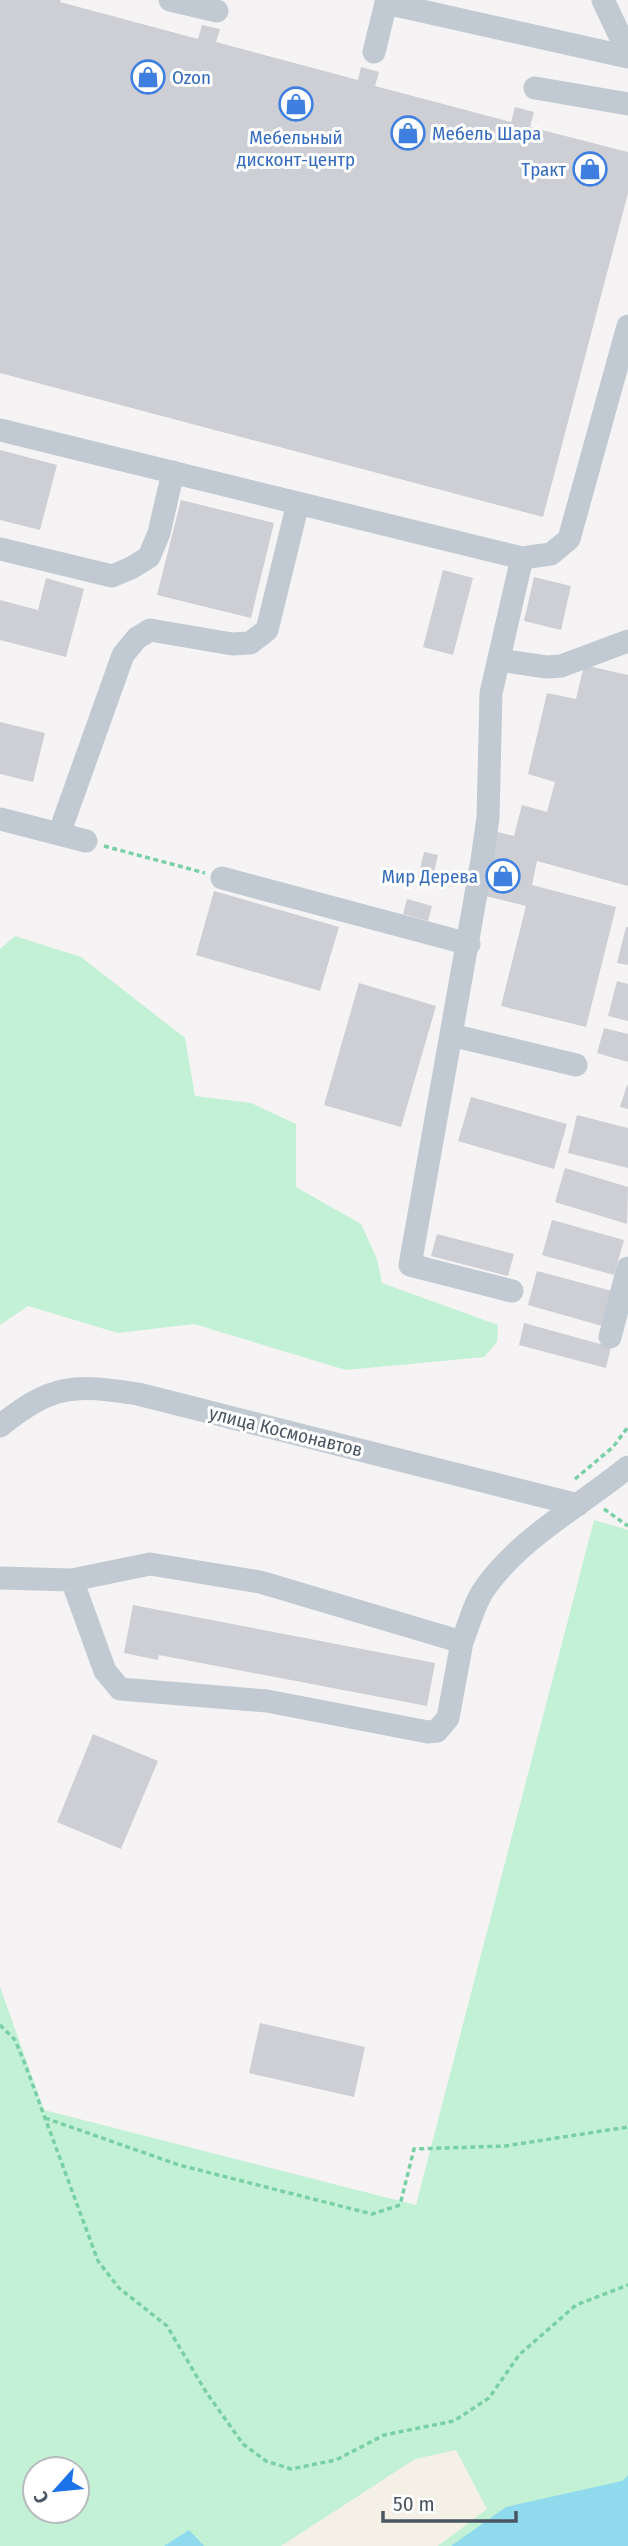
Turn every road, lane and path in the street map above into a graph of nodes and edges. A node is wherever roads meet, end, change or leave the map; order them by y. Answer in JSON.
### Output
{"nodes":[{"id":1,"x":170,"y":0,"type":"edge"},
{"id":2,"x":603,"y":0,"type":"edge"},
{"id":3,"x":217,"y":11,"type":"dead end"},
{"id":4,"x":374,"y":52,"type":"dead end"},
{"id":5,"x":628,"y":55,"type":"edge"},
{"id":6,"x":534,"y":88,"type":"dead end"},
{"id":7,"x":628,"y":104,"type":"edge"},
{"id":8,"x":628,"y":327,"type":"edge"},
{"id":9,"x":0,"y":430,"type":"edge"},
{"id":10,"x":173,"y":472,"type":"junction"},
{"id":11,"x":298,"y":503,"type":"junction"},
{"id":12,"x":0,"y":549,"type":"edge"},
{"id":13,"x":522,"y":558,"type":"junction"},
{"id":14,"x":628,"y":641,"type":"edge"},
{"id":15,"x":499,"y":660,"type":"junction"},
{"id":16,"x":0,"y":819,"type":"edge"},
{"id":17,"x":59,"y":834,"type":"junction"},
{"id":18,"x":86,"y":841,"type":"joint"},
{"id":19,"x":222,"y":878,"type":"joint"},
{"id":20,"x":469,"y":944,"type":"junction"},
{"id":21,"x":451,"y":1035,"type":"junction"},
{"id":22,"x":576,"y":1065,"type":"dead end"},
{"id":23,"x":628,"y":1268,"type":"edge"},
{"id":24,"x":512,"y":1291,"type":"dead end"},
{"id":25,"x":610,"y":1337,"type":"dead end"},
{"id":26,"x":0,"y":1426,"type":"edge"},
{"id":27,"x":628,"y":1467,"type":"edge"},
{"id":28,"x":584,"y":1502,"type":"junction"},
{"id":29,"x":628,"y":1527,"type":"edge"},
{"id":30,"x":0,"y":1578,"type":"edge"},
{"id":31,"x":72,"y":1580,"type":"junction"},
{"id":32,"x":462,"y":1642,"type":"junction"},
{"id":33,"x":0,"y":2025,"type":"edge"},
{"id":34,"x":45,"y":2118,"type":"junction"},
{"id":35,"x":628,"y":2127,"type":"edge"},
{"id":36,"x":628,"y":2285,"type":"edge"}],
"edges":[{"from":1,"to":3,"type":"street"},
{"from":2,"to":5,"type":"street"},
{"from":4,"to":5,"type":"street"},
{"from":6,"to":7,"type":"street"},
{"from":8,"to":13,"type":"street"},
{"from":9,"to":10,"type":"street"},
{"from":10,"to":11,"type":"street"},
{"from":10,"to":12,"type":"street"},
{"from":11,"to":13,"type":"street"},
{"from":11,"to":17,"type":"street"},
{"from":13,"to":15,"type":"street"},
{"from":14,"to":15,"type":"street"},
{"from":15,"to":20,"type":"street"},
{"from":16,"to":17,"type":"street"},
{"from":17,"to":18,"type":"street"},
{"from":18,"to":19,"type":"path"},
{"from":19,"to":20,"type":"street"},
{"from":20,"to":21,"type":"street"},
{"from":21,"to":22,"type":"street"},
{"from":21,"to":24,"type":"street"},
{"from":23,"to":25,"type":"street"},
{"from":26,"to":28,"type":"street","name":"улица Космонавтов"},
{"from":27,"to":28,"type":"street"},
{"from":28,"to":29,"type":"path"},
{"from":28,"to":32,"type":"street"},
{"from":30,"to":31,"type":"street"},
{"from":31,"to":32,"type":"street"},
{"from":31,"to":32,"type":"street"},
{"from":33,"to":34,"type":"path"},
{"from":34,"to":35,"type":"path"},
{"from":34,"to":36,"type":"path"}]}
